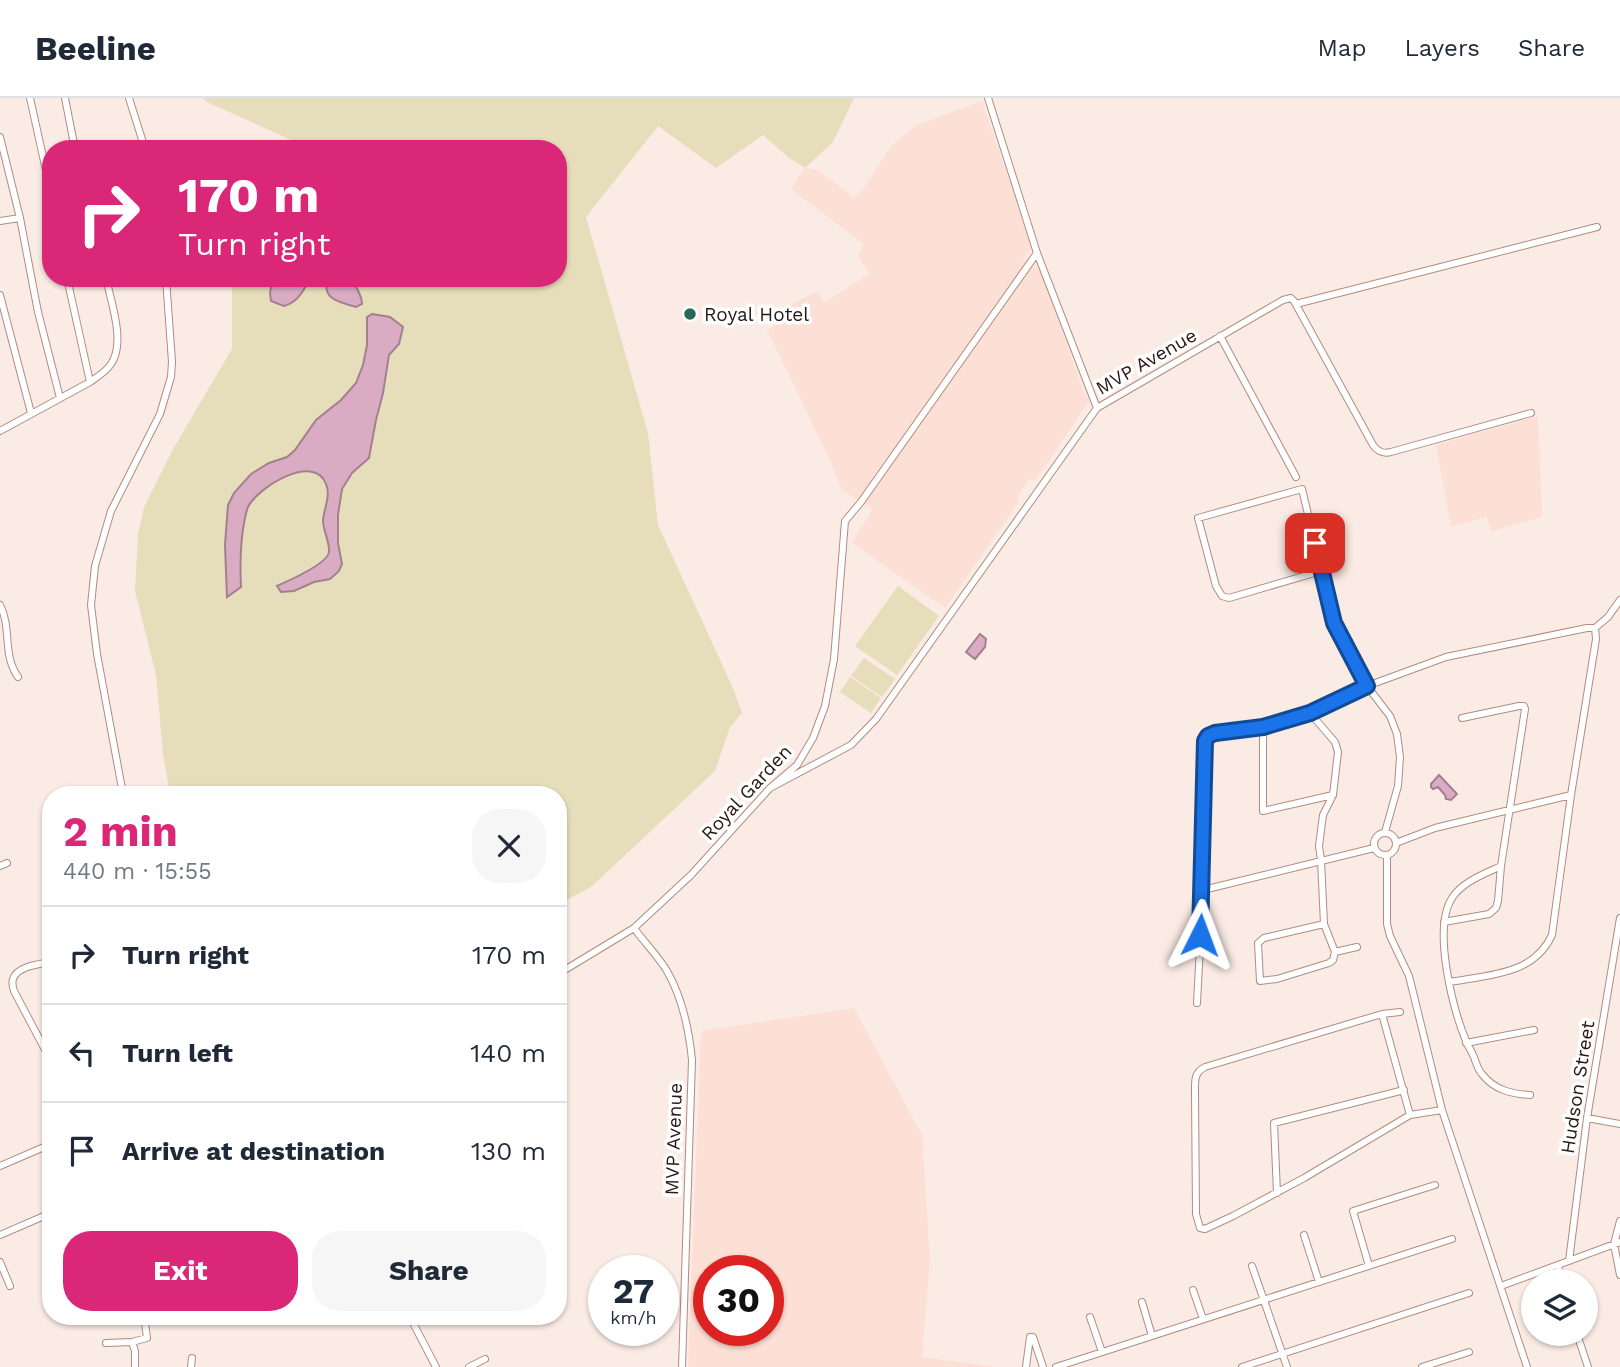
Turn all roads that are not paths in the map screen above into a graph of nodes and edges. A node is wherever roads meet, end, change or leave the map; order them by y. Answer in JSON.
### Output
{"nodes":[{"id":1,"x":30,"y":98,"type":"edge"},
{"id":2,"x":65,"y":98,"type":"edge"},
{"id":3,"x":129,"y":98,"type":"edge"},
{"id":4,"x":988,"y":98,"type":"edge"},
{"id":5,"x":0,"y":137,"type":"edge"},
{"id":6,"x":73,"y":140,"type":"edge"},
{"id":7,"x":142,"y":140,"type":"edge"},
{"id":8,"x":42,"y":152,"type":"edge"},
{"id":9,"x":20,"y":218,"type":"junction"},
{"id":10,"x":0,"y":221,"type":"edge"},
{"id":11,"x":1597,"y":227,"type":"dead end"},
{"id":12,"x":1037,"y":253,"type":"junction"},
{"id":13,"x":69,"y":287,"type":"edge"},
{"id":14,"x":108,"y":287,"type":"edge"},
{"id":15,"x":167,"y":287,"type":"edge"},
{"id":16,"x":0,"y":295,"type":"edge"},
{"id":17,"x":1296,"y":304,"type":"junction"},
{"id":18,"x":1220,"y":336,"type":"junction"},
{"id":19,"x":90,"y":382,"type":"junction"},
{"id":20,"x":60,"y":398,"type":"junction"},
{"id":21,"x":1097,"y":408,"type":"junction"},
{"id":22,"x":31,"y":413,"type":"junction"},
{"id":23,"x":1531,"y":413,"type":"dead end"},
{"id":24,"x":0,"y":430,"type":"edge"},
{"id":25,"x":1296,"y":477,"type":"dead end"},
{"id":26,"x":1321,"y":571,"type":"junction"},
{"id":27,"x":1620,"y":600,"type":"edge"},
{"id":28,"x":0,"y":605,"type":"edge"},
{"id":29,"x":1595,"y":628,"type":"junction"},
{"id":30,"x":18,"y":677,"type":"dead end"},
{"id":31,"x":1367,"y":686,"type":"junction"},
{"id":32,"x":1310,"y":713,"type":"junction"},
{"id":33,"x":1462,"y":718,"type":"dead end"},
{"id":34,"x":1263,"y":727,"type":"junction"},
{"id":35,"x":122,"y":786,"type":"edge"},
{"id":36,"x":771,"y":788,"type":"junction"},
{"id":37,"x":1333,"y":794,"type":"junction"},
{"id":38,"x":1571,"y":795,"type":"junction"},
{"id":39,"x":1510,"y":811,"type":"junction"},
{"id":40,"x":1385,"y":832,"type":"junction"},
{"id":41,"x":1396,"y":843,"type":"junction"},
{"id":42,"x":1374,"y":848,"type":"junction"},
{"id":43,"x":1387,"y":855,"type":"junction"},
{"id":44,"x":1321,"y":860,"type":"junction"},
{"id":45,"x":1501,"y":866,"type":"junction"},
{"id":46,"x":1203,"y":890,"type":"junction"},
{"id":47,"x":1620,"y":918,"type":"edge"},
{"id":48,"x":1444,"y":922,"type":"junction"},
{"id":49,"x":1324,"y":924,"type":"junction"},
{"id":50,"x":634,"y":928,"type":"junction"},
{"id":51,"x":1357,"y":947,"type":"dead end"},
{"id":52,"x":1335,"y":952,"type":"junction"},
{"id":53,"x":42,"y":964,"type":"edge"},
{"id":54,"x":567,"y":969,"type":"edge"},
{"id":55,"x":1450,"y":982,"type":"junction"},
{"id":56,"x":1197,"y":1003,"type":"dead end"},
{"id":57,"x":1400,"y":1012,"type":"dead end"},
{"id":58,"x":1382,"y":1014,"type":"junction"},
{"id":59,"x":1534,"y":1030,"type":"dead end"},
{"id":60,"x":1466,"y":1043,"type":"junction"},
{"id":61,"x":42,"y":1044,"type":"edge"},
{"id":62,"x":1404,"y":1090,"type":"junction"},
{"id":63,"x":1530,"y":1095,"type":"dead end"},
{"id":64,"x":1442,"y":1110,"type":"junction"},
{"id":65,"x":1410,"y":1115,"type":"junction"},
{"id":66,"x":1587,"y":1118,"type":"junction"},
{"id":67,"x":1620,"y":1124,"type":"edge"},
{"id":68,"x":42,"y":1148,"type":"edge"},
{"id":69,"x":0,"y":1166,"type":"edge"},
{"id":70,"x":1435,"y":1185,"type":"dead end"},
{"id":71,"x":1277,"y":1193,"type":"junction"},
{"id":72,"x":42,"y":1217,"type":"edge"},
{"id":73,"x":1620,"y":1221,"type":"edge"},
{"id":74,"x":0,"y":1234,"type":"edge"},
{"id":75,"x":1304,"y":1236,"type":"dead end"},
{"id":76,"x":1452,"y":1239,"type":"dead end"},
{"id":77,"x":1617,"y":1243,"type":"edge"},
{"id":78,"x":1569,"y":1261,"type":"junction"},
{"id":79,"x":0,"y":1262,"type":"edge"},
{"id":80,"x":1558,"y":1265,"type":"junction"},
{"id":81,"x":1252,"y":1266,"type":"dead end"},
{"id":82,"x":1369,"y":1266,"type":"junction"},
{"id":83,"x":1559,"y":1269,"type":"edge"},
{"id":84,"x":1620,"y":1275,"type":"edge"},
{"id":85,"x":1319,"y":1282,"type":"junction"},
{"id":86,"x":10,"y":1286,"type":"dead end"},
{"id":87,"x":1500,"y":1286,"type":"junction"},
{"id":88,"x":1193,"y":1290,"type":"dead end"},
{"id":89,"x":1469,"y":1293,"type":"dead end"},
{"id":90,"x":1265,"y":1299,"type":"junction"},
{"id":91,"x":1142,"y":1302,"type":"dead end"},
{"id":92,"x":1090,"y":1317,"type":"dead end"},
{"id":93,"x":1203,"y":1319,"type":"junction"},
{"id":94,"x":145,"y":1325,"type":"edge"},
{"id":95,"x":414,"y":1325,"type":"edge"},
{"id":96,"x":1152,"y":1336,"type":"junction"},
{"id":97,"x":132,"y":1342,"type":"junction"},
{"id":98,"x":106,"y":1343,"type":"dead end"},
{"id":99,"x":1581,"y":1346,"type":"edge"},
{"id":100,"x":1102,"y":1352,"type":"junction"},
{"id":101,"x":1469,"y":1352,"type":"dead end"},
{"id":102,"x":1282,"y":1354,"type":"junction"},
{"id":103,"x":192,"y":1358,"type":"dead end"},
{"id":104,"x":485,"y":1359,"type":"dead end"},
{"id":105,"x":135,"y":1367,"type":"edge"},
{"id":106,"x":191,"y":1367,"type":"edge"},
{"id":107,"x":436,"y":1367,"type":"edge"},
{"id":108,"x":469,"y":1367,"type":"edge"},
{"id":109,"x":682,"y":1367,"type":"edge"},
{"id":110,"x":1026,"y":1367,"type":"edge"},
{"id":111,"x":1043,"y":1367,"type":"edge"},
{"id":112,"x":1056,"y":1367,"type":"edge"},
{"id":113,"x":1242,"y":1367,"type":"edge"},
{"id":114,"x":1287,"y":1367,"type":"edge"},
{"id":115,"x":1422,"y":1367,"type":"edge"},
{"id":116,"x":1527,"y":1367,"type":"edge"},
{"id":117,"x":1588,"y":1367,"type":"edge"}],
"edges":[{"from":1,"to":8,"type":"street"},
{"from":2,"to":6,"type":"street"},
{"from":3,"to":7,"type":"street"},
{"from":4,"to":12,"type":"street"},
{"from":5,"to":9,"type":"street"},
{"from":9,"to":10,"type":"street"},
{"from":9,"to":20,"type":"street"},
{"from":11,"to":17,"type":"street"},
{"from":12,"to":21,"type":"street"},
{"from":12,"to":36,"type":"street","name":"Royal Garden"},
{"from":13,"to":19,"type":"street"},
{"from":14,"to":19,"type":"street"},
{"from":15,"to":35,"type":"street"},
{"from":16,"to":22,"type":"street"},
{"from":17,"to":18,"type":"street","name":"MVP Avenue"},
{"from":17,"to":23,"type":"street"},
{"from":18,"to":21,"type":"street","name":"MVP Avenue"},
{"from":18,"to":25,"type":"street"},
{"from":19,"to":20,"type":"street"},
{"from":20,"to":22,"type":"street"},
{"from":21,"to":36,"type":"street","name":"MVP Avenue"},
{"from":22,"to":24,"type":"street"},
{"from":26,"to":26,"type":"street"},
{"from":26,"to":31,"type":"street"},
{"from":27,"to":29,"type":"street"},
{"from":28,"to":30,"type":"street"},
{"from":29,"to":31,"type":"street"},
{"from":29,"to":38,"type":"street"},
{"from":31,"to":32,"type":"street"},
{"from":31,"to":40,"type":"street"},
{"from":32,"to":34,"type":"street"},
{"from":32,"to":37,"type":"street"},
{"from":33,"to":39,"type":"street"},
{"from":34,"to":37,"type":"street"},
{"from":34,"to":46,"type":"street"},
{"from":36,"to":50,"type":"street","name":"Royal Garden"},
{"from":37,"to":44,"type":"street"},
{"from":38,"to":39,"type":"street"},
{"from":38,"to":55,"type":"street"},
{"from":39,"to":41,"type":"street"},
{"from":39,"to":45,"type":"street"},
{"from":40,"to":41,"type":"street"},
{"from":40,"to":42,"type":"street"},
{"from":41,"to":43,"type":"street"},
{"from":42,"to":43,"type":"street"},
{"from":42,"to":44,"type":"street"},
{"from":43,"to":64,"type":"street"},
{"from":44,"to":46,"type":"street"},
{"from":44,"to":49,"type":"street"},
{"from":45,"to":48,"type":"street"},
{"from":45,"to":48,"type":"street"},
{"from":46,"to":56,"type":"street"},
{"from":47,"to":66,"type":"street","name":"Hudson Street"},
{"from":48,"to":55,"type":"street"},
{"from":49,"to":52,"type":"street"},
{"from":49,"to":52,"type":"street"},
{"from":50,"to":54,"type":"street","name":"Royal Garden"},
{"from":50,"to":109,"type":"street","name":"MVP Avenue"},
{"from":51,"to":52,"type":"street"},
{"from":53,"to":61,"type":"street"},
{"from":55,"to":60,"type":"street"},
{"from":57,"to":58,"type":"street"},
{"from":58,"to":62,"type":"street"},
{"from":58,"to":71,"type":"street"},
{"from":59,"to":60,"type":"street"},
{"from":60,"to":63,"type":"street"},
{"from":62,"to":65,"type":"street"},
{"from":62,"to":71,"type":"street"},
{"from":64,"to":65,"type":"street"},
{"from":64,"to":87,"type":"street"},
{"from":65,"to":71,"type":"street"},
{"from":66,"to":67,"type":"street"},
{"from":66,"to":78,"type":"street","name":"Hudson Street"},
{"from":68,"to":69,"type":"street"},
{"from":70,"to":82,"type":"street"},
{"from":72,"to":74,"type":"street"},
{"from":73,"to":77,"type":"street"},
{"from":75,"to":85,"type":"street"},
{"from":76,"to":82,"type":"street"},
{"from":77,"to":78,"type":"street"},
{"from":77,"to":84,"type":"street"},
{"from":78,"to":80,"type":"street"},
{"from":79,"to":86,"type":"street"},
{"from":80,"to":83,"type":"street"},
{"from":80,"to":87,"type":"street"},
{"from":81,"to":90,"type":"street"},
{"from":82,"to":85,"type":"street"},
{"from":85,"to":90,"type":"street"},
{"from":87,"to":116,"type":"street"},
{"from":88,"to":93,"type":"street"},
{"from":89,"to":102,"type":"street"},
{"from":90,"to":93,"type":"street"},
{"from":90,"to":102,"type":"street"},
{"from":91,"to":96,"type":"street"},
{"from":92,"to":100,"type":"street"},
{"from":93,"to":96,"type":"street"},
{"from":94,"to":97,"type":"street"},
{"from":95,"to":107,"type":"street"},
{"from":96,"to":100,"type":"street"},
{"from":97,"to":98,"type":"street"},
{"from":97,"to":105,"type":"street"},
{"from":99,"to":117,"type":"street"},
{"from":100,"to":112,"type":"street"},
{"from":101,"to":115,"type":"street"},
{"from":102,"to":113,"type":"street"},
{"from":102,"to":114,"type":"street"},
{"from":103,"to":106,"type":"street"},
{"from":104,"to":108,"type":"street"},
{"from":110,"to":111,"type":"street"}]}
